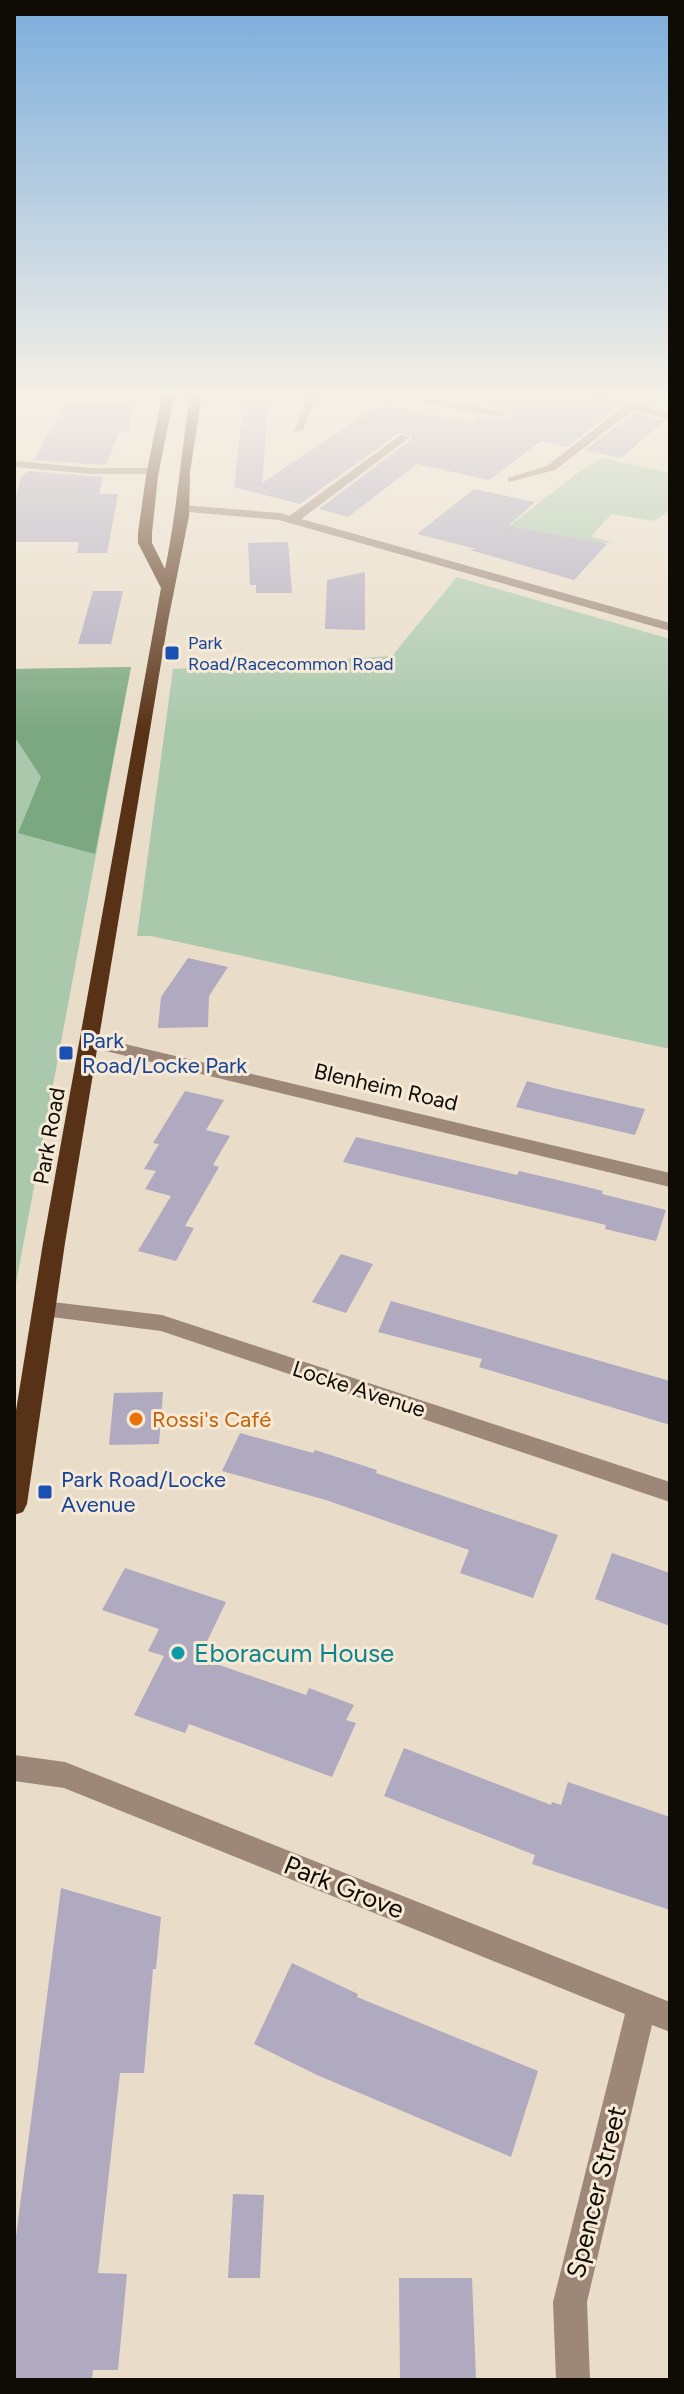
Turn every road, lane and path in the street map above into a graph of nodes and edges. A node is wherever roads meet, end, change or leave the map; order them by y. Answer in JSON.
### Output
{"nodes":[{"id":1,"x":163,"y":507,"type":"edge"},
{"id":2,"x":168,"y":507,"type":"edge"},
{"id":3,"x":310,"y":507,"type":"edge"},
{"id":4,"x":165,"y":513,"type":"junction"},
{"id":5,"x":292,"y":520,"type":"junction"},
{"id":6,"x":167,"y":587,"type":"junction"},
{"id":7,"x":670,"y":626,"type":"edge"},
{"id":8,"x":91,"y":1042,"type":"junction"},
{"id":9,"x":670,"y":1180,"type":"edge"},
{"id":10,"x":44,"y":1309,"type":"junction"},
{"id":11,"x":670,"y":1492,"type":"edge"},
{"id":12,"x":14,"y":1504,"type":"edge"},
{"id":13,"x":14,"y":1768,"type":"edge"},
{"id":14,"x":656,"y":2011,"type":"edge"},
{"id":15,"x":573,"y":2380,"type":"edge"}],
"edges":[{"from":1,"to":4,"type":"highway","name":"Park Road"},
{"from":2,"to":4,"type":"highway","name":"Park Road"},
{"from":3,"to":5,"type":"street"},
{"from":4,"to":5,"type":"street"},
{"from":4,"to":6,"type":"highway","name":"Park Road"},
{"from":4,"to":6,"type":"highway","name":"Park Road"},
{"from":5,"to":7,"type":"street"},
{"from":6,"to":8,"type":"highway","name":"Park Road"},
{"from":8,"to":9,"type":"street","name":"Blenheim Road"},
{"from":8,"to":10,"type":"highway","name":"Park Road"},
{"from":10,"to":11,"type":"street","name":"Locke Avenue"},
{"from":10,"to":12,"type":"highway","name":"Park Road"},
{"from":13,"to":14,"type":"street","name":"Park Grove"},
{"from":14,"to":15,"type":"street","name":"Spencer Street"}]}
